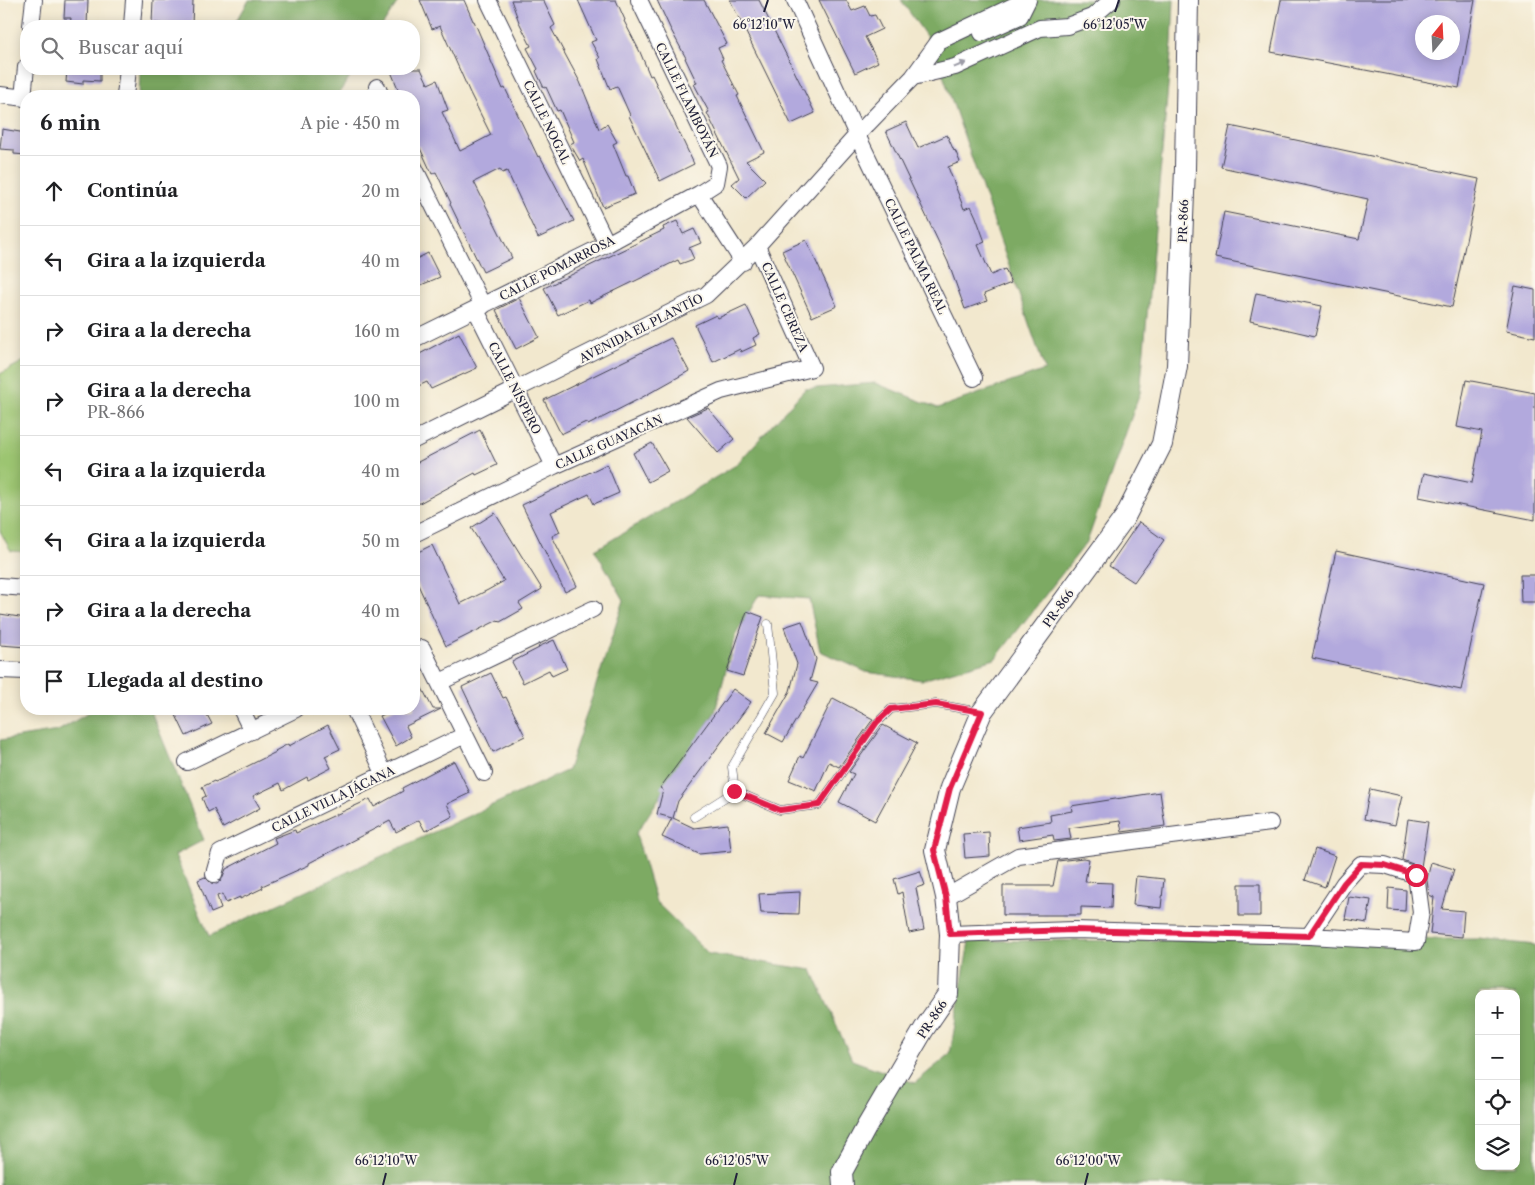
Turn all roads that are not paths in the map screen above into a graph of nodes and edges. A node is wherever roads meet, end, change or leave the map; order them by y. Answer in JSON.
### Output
{"nodes":[{"id":1,"x":34,"y":0,"type":"edge"},
{"id":2,"x":134,"y":0,"type":"edge"},
{"id":3,"x":488,"y":0,"type":"edge"},
{"id":4,"x":639,"y":0,"type":"edge"},
{"id":5,"x":795,"y":0,"type":"edge"},
{"id":6,"x":1028,"y":0,"type":"edge"},
{"id":7,"x":1112,"y":0,"type":"edge"},
{"id":8,"x":1188,"y":0,"type":"edge"},
{"id":9,"x":32,"y":20,"type":"edge"},
{"id":10,"x":132,"y":20,"type":"edge"},
{"id":11,"x":1040,"y":28,"type":"junction"},
{"id":12,"x":25,"y":75,"type":"edge"},
{"id":13,"x":128,"y":75,"type":"edge"},
{"id":14,"x":913,"y":77,"type":"junction"},
{"id":15,"x":25,"y":90,"type":"edge"},
{"id":16,"x":126,"y":90,"type":"edge"},
{"id":17,"x":0,"y":95,"type":"edge"},
{"id":18,"x":20,"y":98,"type":"edge"},
{"id":19,"x":857,"y":135,"type":"junction"},
{"id":20,"x":420,"y":181,"type":"edge"},
{"id":21,"x":699,"y":194,"type":"junction"},
{"id":22,"x":606,"y":244,"type":"junction"},
{"id":23,"x":757,"y":246,"type":"junction"},
{"id":24,"x":743,"y":262,"type":"junction"},
{"id":25,"x":479,"y":308,"type":"junction"},
{"id":26,"x":420,"y":336,"type":"edge"},
{"id":27,"x":812,"y":368,"type":"joint"},
{"id":28,"x":974,"y":378,"type":"dead end"},
{"id":29,"x":516,"y":390,"type":"junction"},
{"id":30,"x":420,"y":437,"type":"edge"},
{"id":31,"x":554,"y":466,"type":"junction"},
{"id":32,"x":420,"y":531,"type":"edge"},
{"id":33,"x":0,"y":586,"type":"edge"},
{"id":34,"x":20,"y":588,"type":"edge"},
{"id":35,"x":593,"y":609,"type":"dead end"},
{"id":36,"x":768,"y":624,"type":"dead end"},
{"id":37,"x":422,"y":648,"type":"dead end"},
{"id":38,"x":0,"y":670,"type":"edge"},
{"id":39,"x":20,"y":671,"type":"edge"},
{"id":40,"x":440,"y":682,"type":"junction"},
{"id":41,"x":982,"y":712,"type":"junction"},
{"id":42,"x":244,"y":715,"type":"edge"},
{"id":43,"x":284,"y":715,"type":"edge"},
{"id":44,"x":357,"y":715,"type":"edge"},
{"id":45,"x":252,"y":731,"type":"junction"},
{"id":46,"x":465,"y":735,"type":"junction"},
{"id":47,"x":187,"y":762,"type":"dead end"},
{"id":48,"x":384,"y":773,"type":"junction"},
{"id":49,"x":484,"y":773,"type":"dead end"},
{"id":50,"x":734,"y":791,"type":"junction"},
{"id":51,"x":694,"y":817,"type":"dead end"},
{"id":52,"x":1270,"y":823,"type":"dead end"},
{"id":53,"x":214,"y":874,"type":"dead end"},
{"id":54,"x":946,"y":897,"type":"junction"},
{"id":55,"x":950,"y":934,"type":"junction"},
{"id":56,"x":1309,"y":936,"type":"junction"},
{"id":57,"x":843,"y":1185,"type":"edge"}],
"edges":[{"from":1,"to":9,"type":"street"},
{"from":2,"to":10,"type":"street"},
{"from":3,"to":22,"type":"street","name":"CALLE NOGAL"},
{"from":4,"to":21,"type":"street","name":"CALLE FLAMBOYÁN"},
{"from":5,"to":19,"type":"street","name":"CALLE PALMA REAL"},
{"from":6,"to":11,"type":"street"},
{"from":6,"to":14,"type":"street","name":"AVENIDA EL PLANTÍO"},
{"from":7,"to":11,"type":"street"},
{"from":8,"to":41,"type":"street","name":"PR-866","number":"PR-866"},
{"from":14,"to":11,"type":"street","one_way":true},
{"from":12,"to":15,"type":"street"},
{"from":13,"to":16,"type":"street"},
{"from":14,"to":19,"type":"street","name":"AVENIDA EL PLANTÍO"},
{"from":17,"to":18,"type":"street"},
{"from":19,"to":23,"type":"street","name":"AVENIDA EL PLANTÍO"},
{"from":19,"to":28,"type":"street","name":"CALLE PALMA REAL"},
{"from":20,"to":25,"type":"street","name":"CALLE NÍSPERO"},
{"from":21,"to":22,"type":"street","name":"CALLE POMARROSA"},
{"from":21,"to":24,"type":"street"},
{"from":22,"to":25,"type":"street","name":"CALLE POMARROSA"},
{"from":23,"to":24,"type":"street","name":"AVENIDA EL PLANTÍO"},
{"from":23,"to":27,"type":"street","name":"CALLE CEREZA"},
{"from":24,"to":29,"type":"street","name":"AVENIDA EL PLANTÍO"},
{"from":25,"to":26,"type":"street","name":"CALLE POMARROSA"},
{"from":25,"to":29,"type":"street","name":"CALLE NÍSPERO"},
{"from":27,"to":31,"type":"street","name":"CALLE GUAYACÁN"},
{"from":29,"to":30,"type":"street","name":"AVENIDA EL PLANTÍO"},
{"from":29,"to":31,"type":"street","name":"CALLE NÍSPERO"},
{"from":31,"to":32,"type":"street","name":"CALLE GUAYACÁN"},
{"from":33,"to":34,"type":"street"},
{"from":35,"to":40,"type":"street"},
{"from":36,"to":50,"type":"lane"},
{"from":37,"to":40,"type":"street"},
{"from":38,"to":39,"type":"street"},
{"from":40,"to":46,"type":"street"},
{"from":41,"to":50,"type":"lane"},
{"from":41,"to":54,"type":"street","name":"PR-866","number":"PR-866"},
{"from":42,"to":45,"type":"street"},
{"from":43,"to":45,"type":"street"},
{"from":44,"to":48,"type":"street"},
{"from":45,"to":47,"type":"street"},
{"from":46,"to":48,"type":"street","name":"CALLE VILLA JÁCANA"},
{"from":46,"to":49,"type":"street"},
{"from":48,"to":53,"type":"street","name":"CALLE VILLA JÁCANA"},
{"from":50,"to":51,"type":"lane"},
{"from":52,"to":54,"type":"street"},
{"from":54,"to":55,"type":"street","name":"PR-866","number":"PR-866"},
{"from":55,"to":56,"type":"street"},
{"from":55,"to":57,"type":"street","name":"PR-866","number":"PR-866"},
{"from":56,"to":56,"type":"street"}]}
